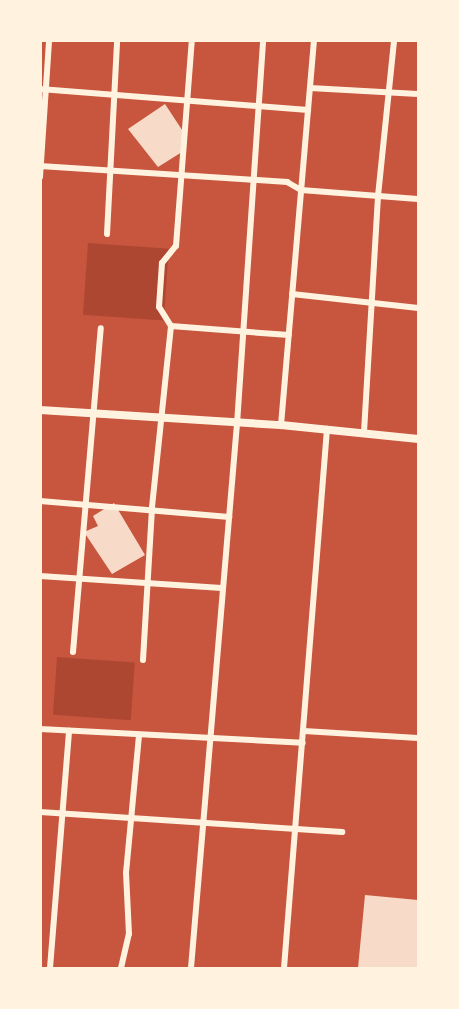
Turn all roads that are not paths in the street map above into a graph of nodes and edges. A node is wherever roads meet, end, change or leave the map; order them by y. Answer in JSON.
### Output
{"nodes":[{"id":1,"x":49,"y":40,"type":"edge"},
{"id":2,"x":117,"y":40,"type":"edge"},
{"id":3,"x":192,"y":40,"type":"edge"},
{"id":4,"x":263,"y":40,"type":"edge"},
{"id":5,"x":314,"y":40,"type":"edge"},
{"id":6,"x":394,"y":40,"type":"edge"},
{"id":7,"x":310,"y":88,"type":"junction"},
{"id":8,"x":44,"y":89,"type":"edge"},
{"id":9,"x":389,"y":91,"type":"junction"},
{"id":10,"x":418,"y":94,"type":"edge"},
{"id":11,"x":114,"y":96,"type":"junction"},
{"id":12,"x":188,"y":101,"type":"junction"},
{"id":13,"x":259,"y":106,"type":"junction"},
{"id":14,"x":308,"y":110,"type":"junction"},
{"id":15,"x":41,"y":166,"type":"edge"},
{"id":16,"x":112,"y":171,"type":"junction"},
{"id":17,"x":184,"y":175,"type":"junction"},
{"id":18,"x":40,"y":177,"type":"edge"},
{"id":19,"x":254,"y":180,"type":"junction"},
{"id":20,"x":301,"y":190,"type":"junction"},
{"id":21,"x":378,"y":196,"type":"junction"},
{"id":22,"x":418,"y":199,"type":"edge"},
{"id":23,"x":107,"y":234,"type":"dead end"},
{"id":24,"x":292,"y":294,"type":"junction"},
{"id":25,"x":374,"y":305,"type":"junction"},
{"id":26,"x":418,"y":308,"type":"edge"},
{"id":27,"x":171,"y":326,"type":"junction"},
{"id":28,"x":101,"y":328,"type":"dead end"},
{"id":29,"x":244,"y":331,"type":"junction"},
{"id":30,"x":289,"y":335,"type":"junction"},
{"id":31,"x":40,"y":410,"type":"edge"},
{"id":32,"x":93,"y":414,"type":"junction"},
{"id":33,"x":162,"y":419,"type":"junction"},
{"id":34,"x":237,"y":424,"type":"junction"},
{"id":35,"x":280,"y":425,"type":"junction"},
{"id":36,"x":327,"y":429,"type":"junction"},
{"id":37,"x":364,"y":432,"type":"junction"},
{"id":38,"x":418,"y":439,"type":"edge"},
{"id":39,"x":40,"y":501,"type":"edge"},
{"id":40,"x":84,"y":503,"type":"junction"},
{"id":41,"x":152,"y":507,"type":"junction"},
{"id":42,"x":229,"y":516,"type":"junction"},
{"id":43,"x":40,"y":576,"type":"edge"},
{"id":44,"x":79,"y":579,"type":"junction"},
{"id":45,"x":147,"y":583,"type":"junction"},
{"id":46,"x":222,"y":588,"type":"junction"},
{"id":47,"x":73,"y":652,"type":"dead end"},
{"id":48,"x":143,"y":660,"type":"dead end"},
{"id":49,"x":40,"y":729,"type":"edge"},
{"id":50,"x":69,"y":731,"type":"junction"},
{"id":51,"x":303,"y":731,"type":"junction"},
{"id":52,"x":139,"y":735,"type":"junction"},
{"id":53,"x":418,"y":738,"type":"edge"},
{"id":54,"x":208,"y":740,"type":"junction"},
{"id":55,"x":303,"y":743,"type":"junction"},
{"id":56,"x":40,"y":812,"type":"edge"},
{"id":57,"x":62,"y":813,"type":"junction"},
{"id":58,"x":133,"y":818,"type":"junction"},
{"id":59,"x":203,"y":822,"type":"junction"},
{"id":60,"x":296,"y":829,"type":"junction"},
{"id":61,"x":342,"y":832,"type":"dead end"},
{"id":62,"x":50,"y":969,"type":"edge"},
{"id":63,"x":122,"y":969,"type":"edge"},
{"id":64,"x":191,"y":969,"type":"edge"},
{"id":65,"x":284,"y":969,"type":"edge"}],
"edges":[{"from":1,"to":8,"type":"street"},
{"from":2,"to":11,"type":"street"},
{"from":3,"to":12,"type":"street"},
{"from":4,"to":13,"type":"street"},
{"from":5,"to":7,"type":"street"},
{"from":6,"to":9,"type":"street"},
{"from":7,"to":9,"type":"street"},
{"from":7,"to":14,"type":"street"},
{"from":8,"to":11,"type":"street"},
{"from":8,"to":15,"type":"street"},
{"from":9,"to":10,"type":"street"},
{"from":9,"to":21,"type":"street"},
{"from":11,"to":12,"type":"street"},
{"from":11,"to":16,"type":"street"},
{"from":12,"to":13,"type":"street"},
{"from":12,"to":17,"type":"street"},
{"from":13,"to":14,"type":"street"},
{"from":13,"to":19,"type":"street"},
{"from":14,"to":20,"type":"street"},
{"from":15,"to":16,"type":"street"},
{"from":15,"to":18,"type":"street"},
{"from":16,"to":17,"type":"street"},
{"from":16,"to":23,"type":"street"},
{"from":17,"to":19,"type":"street"},
{"from":17,"to":27,"type":"street"},
{"from":19,"to":20,"type":"street"},
{"from":19,"to":29,"type":"street"},
{"from":20,"to":21,"type":"street"},
{"from":20,"to":24,"type":"street"},
{"from":21,"to":22,"type":"street"},
{"from":21,"to":25,"type":"street"},
{"from":24,"to":25,"type":"street"},
{"from":24,"to":30,"type":"street"},
{"from":25,"to":26,"type":"street"},
{"from":25,"to":37,"type":"street"},
{"from":27,"to":29,"type":"street"},
{"from":27,"to":33,"type":"street"},
{"from":28,"to":32,"type":"street"},
{"from":29,"to":30,"type":"street"},
{"from":29,"to":34,"type":"street"},
{"from":30,"to":35,"type":"street"},
{"from":31,"to":32,"type":"street"},
{"from":32,"to":33,"type":"street"},
{"from":32,"to":40,"type":"street"},
{"from":33,"to":34,"type":"street"},
{"from":33,"to":41,"type":"street"},
{"from":34,"to":35,"type":"street"},
{"from":34,"to":42,"type":"street"},
{"from":35,"to":36,"type":"street"},
{"from":36,"to":37,"type":"street"},
{"from":36,"to":51,"type":"street"},
{"from":37,"to":38,"type":"street"},
{"from":39,"to":40,"type":"street"},
{"from":40,"to":41,"type":"street"},
{"from":40,"to":44,"type":"street"},
{"from":41,"to":42,"type":"street"},
{"from":41,"to":45,"type":"street"},
{"from":42,"to":46,"type":"street"},
{"from":43,"to":44,"type":"street"},
{"from":44,"to":45,"type":"street"},
{"from":44,"to":47,"type":"street"},
{"from":45,"to":46,"type":"street"},
{"from":45,"to":48,"type":"street"},
{"from":46,"to":54,"type":"street"},
{"from":49,"to":50,"type":"street"},
{"from":50,"to":52,"type":"street"},
{"from":50,"to":57,"type":"street"},
{"from":51,"to":53,"type":"street"},
{"from":51,"to":55,"type":"street"},
{"from":52,"to":54,"type":"street"},
{"from":52,"to":58,"type":"street"},
{"from":54,"to":55,"type":"street"},
{"from":54,"to":59,"type":"street"},
{"from":55,"to":60,"type":"street"},
{"from":56,"to":57,"type":"street"},
{"from":57,"to":58,"type":"street"},
{"from":57,"to":62,"type":"street"},
{"from":58,"to":59,"type":"street"},
{"from":58,"to":63,"type":"street"},
{"from":59,"to":60,"type":"street"},
{"from":59,"to":64,"type":"street"},
{"from":60,"to":61,"type":"street"},
{"from":60,"to":65,"type":"street"}]}
